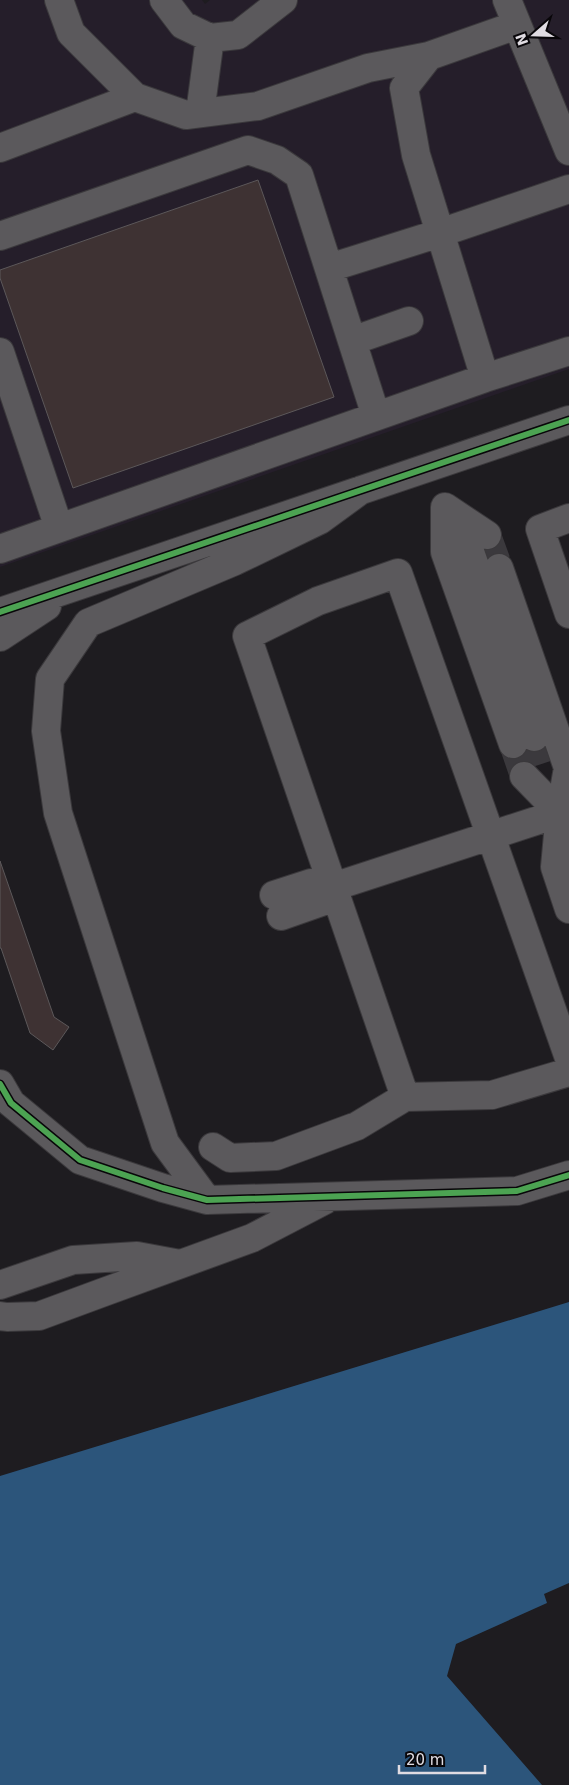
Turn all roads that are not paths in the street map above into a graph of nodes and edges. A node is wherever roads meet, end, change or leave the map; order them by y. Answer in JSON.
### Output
{"nodes":[{"id":1,"x":59,"y":0,"type":"edge"},
{"id":2,"x":164,"y":0,"type":"edge"},
{"id":3,"x":283,"y":0,"type":"edge"},
{"id":4,"x":507,"y":0,"type":"edge"},
{"id":5,"x":517,"y":25,"type":"junction"},
{"id":6,"x":210,"y":38,"type":"junction"},
{"id":7,"x":430,"y":56,"type":"junction"},
{"id":8,"x":135,"y":97,"type":"junction"},
{"id":9,"x":200,"y":113,"type":"junction"},
{"id":10,"x":0,"y":148,"type":"edge"},
{"id":11,"x":569,"y":151,"type":"edge"},
{"id":12,"x":569,"y":189,"type":"edge"},
{"id":13,"x":440,"y":233,"type":"junction"},
{"id":14,"x":0,"y":236,"type":"edge"},
{"id":15,"x":329,"y":268,"type":"junction"},
{"id":16,"x":409,"y":321,"type":"dead end"},
{"id":17,"x":352,"y":341,"type":"junction"},
{"id":18,"x":569,"y":350,"type":"edge"},
{"id":19,"x":0,"y":352,"type":"edge"},
{"id":20,"x":485,"y":378,"type":"junction"},
{"id":21,"x":376,"y":416,"type":"junction"},
{"id":22,"x":569,"y":420,"type":"edge"},
{"id":23,"x":431,"y":467,"type":"junction"},
{"id":24,"x":361,"y":490,"type":"junction"},
{"id":25,"x":446,"y":516,"type":"junction"},
{"id":26,"x":569,"y":518,"type":"edge"},
{"id":27,"x":59,"y":528,"type":"junction"},
{"id":28,"x":487,"y":535,"type":"dead end"},
{"id":29,"x":0,"y":549,"type":"edge"},
{"id":30,"x":499,"y":568,"type":"tunnel mouth"},
{"id":31,"x":78,"y":586,"type":"junction"},
{"id":32,"x":0,"y":612,"type":"edge"},
{"id":33,"x":569,"y":614,"type":"edge"},
{"id":34,"x":0,"y":637,"type":"edge"},
{"id":35,"x":523,"y":740,"type":"tunnel mouth"},
{"id":36,"x":534,"y":772,"type":"tunnel mouth"},
{"id":37,"x":566,"y":821,"type":"edge"},
{"id":38,"x":492,"y":836,"type":"junction"},
{"id":39,"x":333,"y":887,"type":"junction"},
{"id":40,"x":277,"y":905,"type":"dead end"},
{"id":41,"x":569,"y":909,"type":"edge"},
{"id":42,"x":569,"y":1058,"type":"edge"},
{"id":43,"x":569,"y":1072,"type":"edge"},
{"id":44,"x":0,"y":1084,"type":"edge"},
{"id":45,"x":405,"y":1097,"type":"junction"},
{"id":46,"x":213,"y":1147,"type":"dead end"},
{"id":47,"x":569,"y":1175,"type":"edge"},
{"id":48,"x":330,"y":1196,"type":"junction"},
{"id":49,"x":208,"y":1200,"type":"junction"},
{"id":50,"x":180,"y":1264,"type":"junction"},
{"id":51,"x":0,"y":1285,"type":"edge"},
{"id":52,"x":0,"y":1316,"type":"edge"}],
"edges":[{"from":1,"to":8,"type":"street"},
{"from":2,"to":6,"type":"street"},
{"from":3,"to":6,"type":"street"},
{"from":4,"to":5,"type":"street"},
{"from":5,"to":7,"type":"street"},
{"from":5,"to":11,"type":"street"},
{"from":6,"to":9,"type":"street"},
{"from":7,"to":9,"type":"street"},
{"from":7,"to":13,"type":"street"},
{"from":8,"to":9,"type":"street"},
{"from":8,"to":10,"type":"street"},
{"from":12,"to":13,"type":"street"},
{"from":13,"to":15,"type":"street"},
{"from":13,"to":20,"type":"street"},
{"from":14,"to":15,"type":"street"},
{"from":15,"to":17,"type":"street"},
{"from":16,"to":17,"type":"street"},
{"from":17,"to":21,"type":"street"},
{"from":18,"to":20,"type":"street"},
{"from":19,"to":27,"type":"street"},
{"from":20,"to":21,"type":"street"},
{"from":21,"to":27,"type":"street"},
{"from":22,"to":23,"type":"street"},
{"from":23,"to":24,"type":"street"},
{"from":23,"to":25,"type":"street"},
{"from":24,"to":31,"type":"street"},
{"from":24,"to":49,"type":"street"},
{"from":25,"to":28,"type":"street"},
{"from":25,"to":35,"type":"street"},
{"from":26,"to":33,"type":"street"},
{"from":27,"to":29,"type":"street"},
{"from":30,"to":37,"type":"street"},
{"from":31,"to":32,"type":"street"},
{"from":31,"to":34,"type":"street"},
{"from":36,"to":37,"type":"street"},
{"from":37,"to":38,"type":"street"},
{"from":37,"to":41,"type":"street"},
{"from":38,"to":39,"type":"street"},
{"from":38,"to":39,"type":"street"},
{"from":38,"to":42,"type":"street"},
{"from":39,"to":40,"type":"street"},
{"from":39,"to":45,"type":"street"},
{"from":43,"to":45,"type":"street"},
{"from":44,"to":49,"type":"street"},
{"from":45,"to":46,"type":"street"},
{"from":47,"to":48,"type":"street"},
{"from":48,"to":49,"type":"street"},
{"from":48,"to":50,"type":"street"},
{"from":50,"to":51,"type":"street"},
{"from":50,"to":52,"type":"street"}]}
